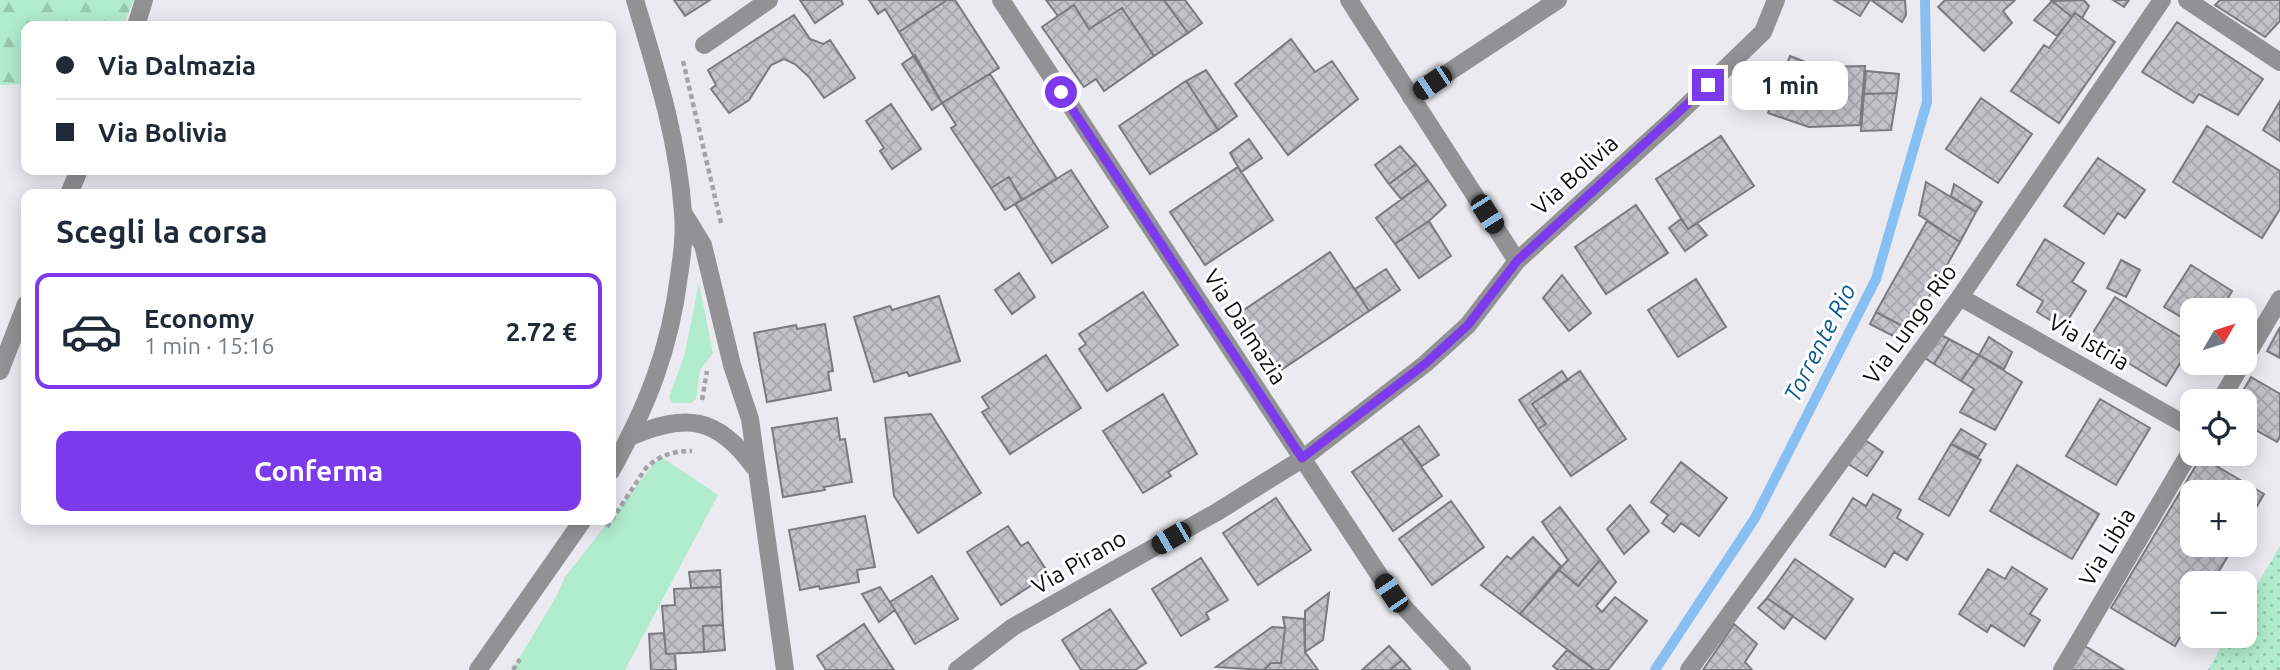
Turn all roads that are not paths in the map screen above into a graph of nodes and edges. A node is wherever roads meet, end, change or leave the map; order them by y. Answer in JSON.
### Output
{"nodes":[{"id":1,"x":144,"y":0,"type":"edge"},
{"id":2,"x":635,"y":0,"type":"edge"},
{"id":3,"x":769,"y":0,"type":"edge"},
{"id":4,"x":1001,"y":0,"type":"edge"},
{"id":5,"x":1349,"y":0,"type":"edge"},
{"id":6,"x":1558,"y":0,"type":"edge"},
{"id":7,"x":1776,"y":0,"type":"edge"},
{"id":8,"x":2162,"y":0,"type":"edge"},
{"id":9,"x":2196,"y":2,"type":"edge"},
{"id":10,"x":138,"y":21,"type":"edge"},
{"id":11,"x":704,"y":45,"type":"dead end"},
{"id":12,"x":2280,"y":62,"type":"edge"},
{"id":13,"x":1412,"y":97,"type":"junction"},
{"id":14,"x":684,"y":214,"type":"junction"},
{"id":15,"x":1517,"y":261,"type":"junction"},
{"id":16,"x":1961,"y":297,"type":"junction"},
{"id":17,"x":2280,"y":299,"type":"edge"},
{"id":18,"x":21,"y":317,"type":"edge"},
{"id":19,"x":2258,"y":336,"type":"edge"},
{"id":20,"x":0,"y":370,"type":"edge"},
{"id":21,"x":2180,"y":422,"type":"edge"},
{"id":22,"x":630,"y":437,"type":"junction"},
{"id":23,"x":1302,"y":458,"type":"junction"},
{"id":24,"x":616,"y":462,"type":"edge"},
{"id":25,"x":2182,"y":466,"type":"edge"},
{"id":26,"x":756,"y":469,"type":"junction"},
{"id":27,"x":580,"y":525,"type":"edge"},
{"id":28,"x":478,"y":670,"type":"edge"},
{"id":29,"x":785,"y":670,"type":"edge"},
{"id":30,"x":957,"y":670,"type":"edge"},
{"id":31,"x":1462,"y":670,"type":"edge"},
{"id":32,"x":1689,"y":670,"type":"edge"},
{"id":33,"x":2062,"y":670,"type":"edge"}],
"edges":[{"from":1,"to":10,"type":"street"},
{"from":2,"to":14,"type":"street"},
{"from":3,"to":11,"type":"street"},
{"from":4,"to":23,"type":"street","name":"Via Dalmazia"},
{"from":5,"to":13,"type":"street"},
{"from":6,"to":13,"type":"street"},
{"from":7,"to":15,"type":"street","name":"Via Bolivia"},
{"from":8,"to":16,"type":"street","name":"Via Lungo Rio"},
{"from":9,"to":12,"type":"street"},
{"from":13,"to":15,"type":"street"},
{"from":14,"to":22,"type":"street"},
{"from":14,"to":26,"type":"street"},
{"from":15,"to":23,"type":"street","name":"Via Bolivia"},
{"from":16,"to":21,"type":"street","name":"Via Istria"},
{"from":16,"to":32,"type":"street","name":"Via Lungo Rio"},
{"from":17,"to":19,"type":"street"},
{"from":18,"to":20,"type":"street"},
{"from":22,"to":24,"type":"street"},
{"from":22,"to":26,"type":"street"},
{"from":23,"to":30,"type":"street","name":"Via Pirano"},
{"from":23,"to":31,"type":"street","name":"Via Dalmazia"},
{"from":25,"to":33,"type":"street","name":"Via Libia"},
{"from":26,"to":29,"type":"street"},
{"from":27,"to":28,"type":"street"}]}
